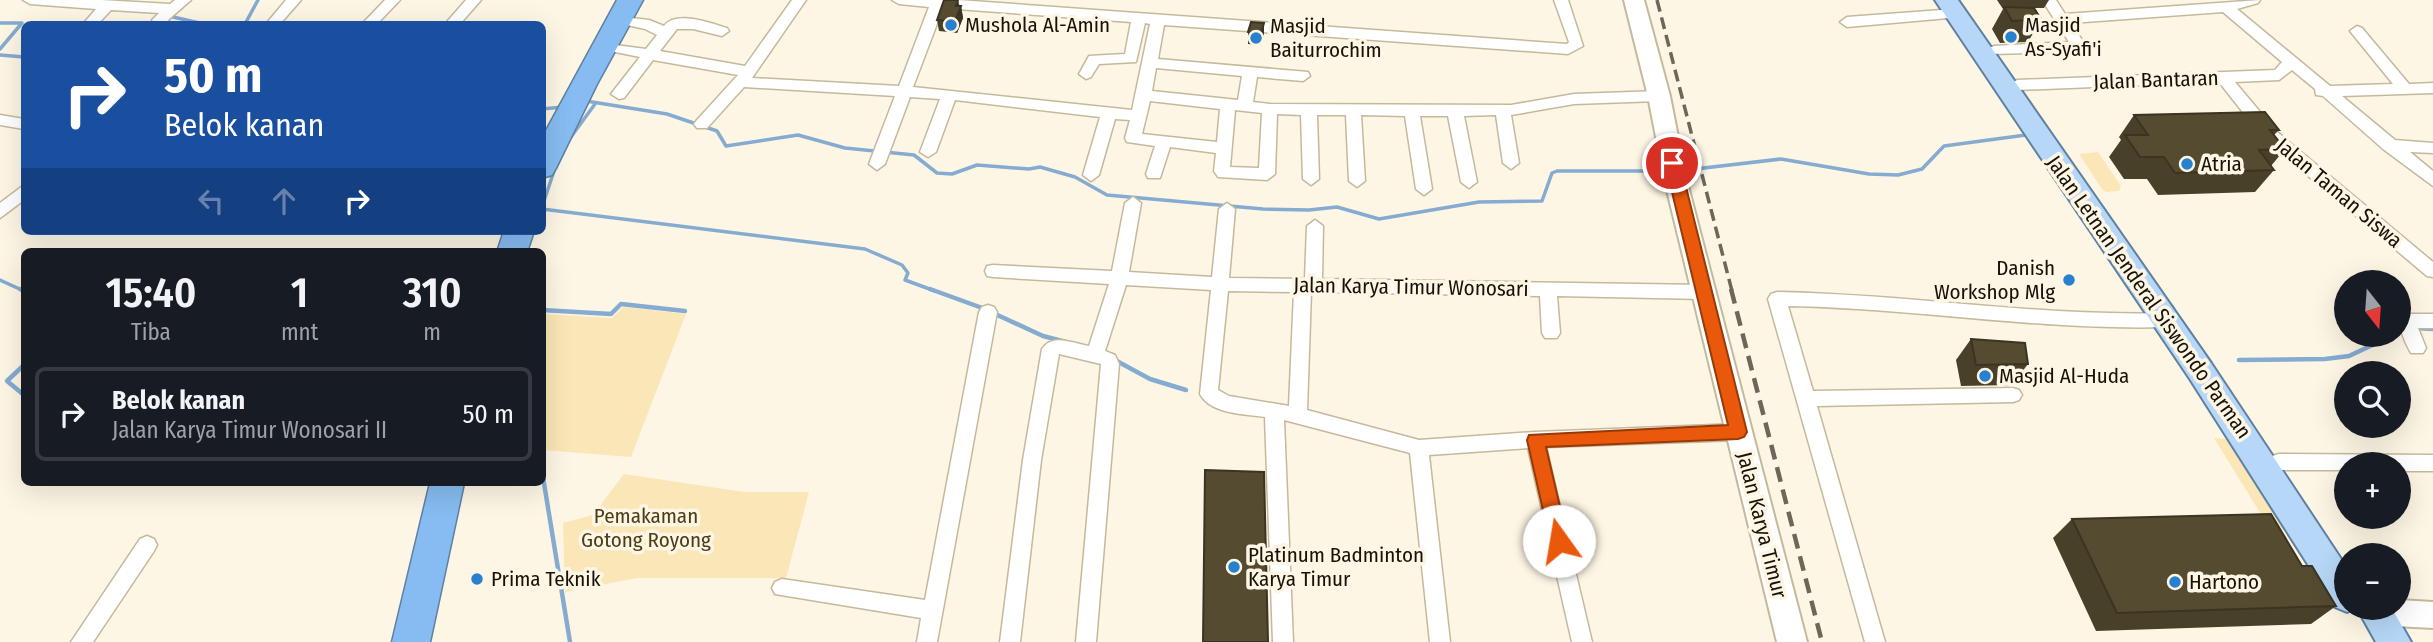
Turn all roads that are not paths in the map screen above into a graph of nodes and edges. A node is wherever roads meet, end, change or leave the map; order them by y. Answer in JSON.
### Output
{"nodes":[{"id":1,"x":30,"y":0,"type":"edge"},
{"id":2,"x":294,"y":0,"type":"edge"},
{"id":3,"x":393,"y":0,"type":"edge"},
{"id":4,"x":474,"y":0,"type":"edge"},
{"id":5,"x":799,"y":0,"type":"edge"},
{"id":6,"x":899,"y":0,"type":"edge"},
{"id":7,"x":1561,"y":0,"type":"edge"},
{"id":8,"x":1634,"y":0,"type":"edge"},
{"id":9,"x":2049,"y":0,"type":"edge"},
{"id":10,"x":2122,"y":0,"type":"edge"},
{"id":11,"x":2251,"y":0,"type":"edge"},
{"id":12,"x":937,"y":4,"type":"junction"},
{"id":13,"x":178,"y":5,"type":"edge"},
{"id":14,"x":624,"y":5,"type":"edge"},
{"id":15,"x":1953,"y":5,"type":"edge"},
{"id":16,"x":1060,"y":6,"type":"edge"},
{"id":17,"x":106,"y":7,"type":"junction"},
{"id":18,"x":2226,"y":8,"type":"junction"},
{"id":19,"x":147,"y":9,"type":"junction"},
{"id":20,"x":2133,"y":14,"type":"junction"},
{"id":21,"x":1139,"y":18,"type":"junction"},
{"id":22,"x":1158,"y":18,"type":"junction"},
{"id":23,"x":2062,"y":19,"type":"junction"},
{"id":24,"x":93,"y":21,"type":"edge"},
{"id":25,"x":136,"y":21,"type":"edge"},
{"id":26,"x":160,"y":21,"type":"edge"},
{"id":27,"x":275,"y":21,"type":"edge"},
{"id":28,"x":372,"y":21,"type":"edge"},
{"id":29,"x":455,"y":21,"type":"edge"},
{"id":30,"x":1847,"y":22,"type":"dead end"},
{"id":31,"x":722,"y":31,"type":"dead end"},
{"id":32,"x":2357,"y":31,"type":"dead end"},
{"id":33,"x":666,"y":33,"type":"junction"},
{"id":34,"x":605,"y":46,"type":"junction"},
{"id":35,"x":1994,"y":51,"type":"junction"},
{"id":36,"x":649,"y":54,"type":"junction"},
{"id":37,"x":1149,"y":63,"type":"junction"},
{"id":38,"x":2284,"y":69,"type":"junction"},
{"id":39,"x":1250,"y":73,"type":"junction"},
{"id":40,"x":1087,"y":74,"type":"dead end"},
{"id":41,"x":1303,"y":76,"type":"dead end"},
{"id":42,"x":745,"y":77,"type":"junction"},
{"id":43,"x":2223,"y":77,"type":"junction"},
{"id":44,"x":2017,"y":85,"type":"junction"},
{"id":45,"x":2433,"y":88,"type":"edge"},
{"id":46,"x":2405,"y":89,"type":"junction"},
{"id":47,"x":904,"y":92,"type":"junction"},
{"id":48,"x":2324,"y":92,"type":"junction"},
{"id":49,"x":619,"y":94,"type":"dead end"},
{"id":50,"x":949,"y":94,"type":"junction"},
{"id":51,"x":1144,"y":95,"type":"junction"},
{"id":52,"x":1659,"y":96,"type":"junction"},
{"id":53,"x":1236,"y":106,"type":"junction"},
{"id":54,"x":1270,"y":109,"type":"junction"},
{"id":55,"x":1309,"y":109,"type":"junction"},
{"id":56,"x":1353,"y":110,"type":"junction"},
{"id":57,"x":1503,"y":110,"type":"junction"},
{"id":58,"x":1412,"y":111,"type":"junction"},
{"id":59,"x":1455,"y":111,"type":"junction"},
{"id":60,"x":1109,"y":112,"type":"junction"},
{"id":61,"x":1138,"y":116,"type":"junction"},
{"id":62,"x":13,"y":122,"type":"edge"},
{"id":63,"x":702,"y":124,"type":"dead end"},
{"id":64,"x":0,"y":138,"type":"edge"},
{"id":65,"x":1164,"y":141,"type":"junction"},
{"id":66,"x":2389,"y":145,"type":"junction"},
{"id":67,"x":1224,"y":148,"type":"junction"},
{"id":68,"x":2433,"y":148,"type":"edge"},
{"id":69,"x":928,"y":152,"type":"dead end"},
{"id":70,"x":881,"y":156,"type":"dead end"},
{"id":71,"x":546,"y":160,"type":"edge"},
{"id":72,"x":1511,"y":163,"type":"dead end"},
{"id":73,"x":1154,"y":174,"type":"dead end"},
{"id":74,"x":1091,"y":175,"type":"dead end"},
{"id":75,"x":1311,"y":179,"type":"dead end"},
{"id":76,"x":2433,"y":180,"type":"edge"},
{"id":77,"x":1357,"y":181,"type":"dead end"},
{"id":78,"x":1469,"y":182,"type":"dead end"},
{"id":79,"x":1424,"y":189,"type":"dead end"},
{"id":80,"x":21,"y":194,"type":"edge"},
{"id":81,"x":1133,"y":203,"type":"dead end"},
{"id":82,"x":1227,"y":209,"type":"dead end"},
{"id":83,"x":2097,"y":209,"type":"junction"},
{"id":84,"x":0,"y":212,"type":"edge"},
{"id":85,"x":1315,"y":226,"type":"dead end"},
{"id":86,"x":993,"y":271,"type":"dead end"},
{"id":87,"x":2433,"y":271,"type":"edge"},
{"id":88,"x":1119,"y":279,"type":"junction"},
{"id":89,"x":2150,"y":283,"type":"junction"},
{"id":90,"x":1219,"y":284,"type":"junction"},
{"id":91,"x":1308,"y":286,"type":"junction"},
{"id":92,"x":1548,"y":289,"type":"junction"},
{"id":93,"x":1703,"y":292,"type":"junction"},
{"id":94,"x":988,"y":312,"type":"dead end"},
{"id":95,"x":2169,"y":320,"type":"junction"},
{"id":96,"x":2412,"y":321,"type":"edge"},
{"id":97,"x":2433,"y":321,"type":"edge"},
{"id":98,"x":1551,"y":333,"type":"dead end"},
{"id":99,"x":1095,"y":354,"type":"junction"},
{"id":100,"x":2013,"y":395,"type":"dead end"},
{"id":101,"x":1806,"y":399,"type":"junction"},
{"id":102,"x":1274,"y":412,"type":"junction"},
{"id":103,"x":1298,"y":415,"type":"junction"},
{"id":104,"x":1738,"y":432,"type":"junction"},
{"id":105,"x":1535,"y":440,"type":"junction"},
{"id":106,"x":1419,"y":448,"type":"junction"},
{"id":107,"x":2279,"y":462,"type":"junction"},
{"id":108,"x":2433,"y":463,"type":"edge"},
{"id":109,"x":446,"y":486,"type":"edge"},
{"id":110,"x":147,"y":545,"type":"dead end"},
{"id":111,"x":2334,"y":547,"type":"edge"},
{"id":112,"x":2334,"y":577,"type":"edge"},
{"id":113,"x":782,"y":588,"type":"dead end"},
{"id":114,"x":932,"y":610,"type":"junction"},
{"id":115,"x":2433,"y":615,"type":"edge"},
{"id":116,"x":2411,"y":616,"type":"edge"},
{"id":117,"x":2372,"y":620,"type":"edge"},
{"id":118,"x":81,"y":642,"type":"edge"},
{"id":119,"x":411,"y":642,"type":"edge"},
{"id":120,"x":927,"y":642,"type":"edge"},
{"id":121,"x":1010,"y":642,"type":"edge"},
{"id":122,"x":1086,"y":642,"type":"edge"},
{"id":123,"x":1283,"y":642,"type":"edge"},
{"id":124,"x":1440,"y":642,"type":"edge"},
{"id":125,"x":1582,"y":642,"type":"edge"},
{"id":126,"x":1792,"y":642,"type":"edge"},
{"id":127,"x":1875,"y":642,"type":"edge"},
{"id":128,"x":2394,"y":642,"type":"edge"}],
"edges":[{"from":1,"to":17,"type":"street"},
{"from":2,"to":27,"type":"street"},
{"from":3,"to":28,"type":"street"},
{"from":4,"to":29,"type":"street"},
{"from":5,"to":42,"type":"street"},
{"from":6,"to":12,"type":"street"},
{"from":7,"to":22,"type":"street"},
{"from":8,"to":52,"type":"street","name":"Jalan Karya Timur"},
{"from":9,"to":23,"type":"street"},
{"from":10,"to":20,"type":"street"},
{"from":11,"to":18,"type":"street"},
{"from":12,"to":16,"type":"street"},
{"from":12,"to":47,"type":"street"},
{"from":13,"to":19,"type":"street"},
{"from":13,"to":26,"type":"street"},
{"from":14,"to":33,"type":"street"},
{"from":14,"to":34,"type":"highway"},
{"from":15,"to":30,"type":"street"},
{"from":15,"to":35,"type":"main road","name":"Jalan Letnan Jenderal Siswondo Parman"},
{"from":15,"to":83,"type":"main road","name":"Jalan Letnan Jenderal Siswondo Parman"},
{"from":16,"to":21,"type":"street"},
{"from":17,"to":19,"type":"street"},
{"from":17,"to":24,"type":"street"},
{"from":18,"to":20,"type":"street"},
{"from":18,"to":38,"type":"street"},
{"from":19,"to":25,"type":"street"},
{"from":20,"to":23,"type":"street"},
{"from":21,"to":22,"type":"street"},
{"from":21,"to":40,"type":"street"},
{"from":22,"to":37,"type":"street"},
{"from":23,"to":35,"type":"street"},
{"from":31,"to":33,"type":"street"},
{"from":32,"to":46,"type":"street"},
{"from":33,"to":36,"type":"street"},
{"from":34,"to":36,"type":"street"},
{"from":34,"to":71,"type":"highway"},
{"from":35,"to":44,"type":"main road","name":"Jalan Letnan Jenderal Siswondo Parman"},
{"from":36,"to":42,"type":"street"},
{"from":36,"to":49,"type":"street"},
{"from":37,"to":39,"type":"street"},
{"from":37,"to":51,"type":"street"},
{"from":38,"to":43,"type":"street","name":"Jalan Bantaran"},
{"from":38,"to":48,"type":"street"},
{"from":39,"to":41,"type":"street"},
{"from":39,"to":53,"type":"street"},
{"from":42,"to":47,"type":"street"},
{"from":42,"to":63,"type":"street"},
{"from":43,"to":44,"type":"street","name":"Jalan Bantaran"},
{"from":43,"to":87,"type":"street","name":"Jalan Taman Siswa"},
{"from":44,"to":83,"type":"main road","name":"Jalan Letnan Jenderal Siswondo Parman"},
{"from":45,"to":46,"type":"street"},
{"from":46,"to":48,"type":"street"},
{"from":47,"to":50,"type":"street"},
{"from":47,"to":70,"type":"street"},
{"from":48,"to":66,"type":"street"},
{"from":50,"to":60,"type":"street"},
{"from":50,"to":69,"type":"street"},
{"from":51,"to":53,"type":"street"},
{"from":51,"to":61,"type":"street"},
{"from":52,"to":57,"type":"street"},
{"from":52,"to":93,"type":"street","name":"Jalan Karya Timur"},
{"from":53,"to":54,"type":"street"},
{"from":53,"to":67,"type":"street"},
{"from":54,"to":55,"type":"street"},
{"from":54,"to":67,"type":"street"},
{"from":55,"to":56,"type":"street"},
{"from":55,"to":75,"type":"street"},
{"from":56,"to":58,"type":"street"},
{"from":56,"to":77,"type":"street"},
{"from":57,"to":59,"type":"street"},
{"from":57,"to":72,"type":"street"},
{"from":58,"to":59,"type":"street"},
{"from":58,"to":79,"type":"street"},
{"from":59,"to":78,"type":"street"},
{"from":60,"to":61,"type":"street"},
{"from":60,"to":74,"type":"street"},
{"from":61,"to":65,"type":"street"},
{"from":62,"to":64,"type":"street"},
{"from":65,"to":67,"type":"street"},
{"from":65,"to":73,"type":"street"},
{"from":66,"to":68,"type":"street"},
{"from":66,"to":76,"type":"street"},
{"from":80,"to":84,"type":"street"},
{"from":81,"to":88,"type":"street"},
{"from":82,"to":90,"type":"street"},
{"from":83,"to":89,"type":"main road","name":"Jalan Letnan Jenderal Siswondo Parman"},
{"from":85,"to":91,"type":"street"},
{"from":86,"to":88,"type":"street","name":"Jalan Karya Timur Wonosari"},
{"from":88,"to":90,"type":"street","name":"Jalan Karya Timur Wonosari"},
{"from":88,"to":99,"type":"street"},
{"from":89,"to":95,"type":"main road","name":"Jalan Letnan Jenderal Siswondo Parman"},
{"from":89,"to":107,"type":"main road","name":"Jalan Letnan Jenderal Siswondo Parman"},
{"from":90,"to":91,"type":"street","name":"Jalan Karya Timur Wonosari"},
{"from":90,"to":102,"type":"street"},
{"from":91,"to":92,"type":"street","name":"Jalan Karya Timur Wonosari"},
{"from":91,"to":103,"type":"street"},
{"from":92,"to":93,"type":"street","name":"Jalan Karya Timur Wonosari"},
{"from":92,"to":98,"type":"street"},
{"from":93,"to":104,"type":"street","name":"Jalan Karya Timur"},
{"from":94,"to":114,"type":"street"},
{"from":95,"to":101,"type":"street"},
{"from":95,"to":112,"type":"main road","name":"Jalan Letnan Jenderal Siswondo Parman"},
{"from":96,"to":97,"type":"street"},
{"from":99,"to":121,"type":"street"},
{"from":99,"to":122,"type":"street"},
{"from":100,"to":101,"type":"street"},
{"from":101,"to":127,"type":"street"},
{"from":102,"to":103,"type":"street"},
{"from":102,"to":123,"type":"street"},
{"from":103,"to":106,"type":"street"},
{"from":104,"to":105,"type":"street"},
{"from":104,"to":126,"type":"street","name":"Jalan Karya Timur"},
{"from":105,"to":106,"type":"street"},
{"from":105,"to":125,"type":"street"},
{"from":106,"to":124,"type":"street"},
{"from":107,"to":108,"type":"street"},
{"from":107,"to":111,"type":"main road","name":"Jalan Letnan Jenderal Siswondo Parman"},
{"from":109,"to":119,"type":"highway"},
{"from":110,"to":118,"type":"street"},
{"from":113,"to":114,"type":"street"},
{"from":114,"to":120,"type":"street"},
{"from":115,"to":116,"type":"street"},
{"from":117,"to":128,"type":"main road"}]}
